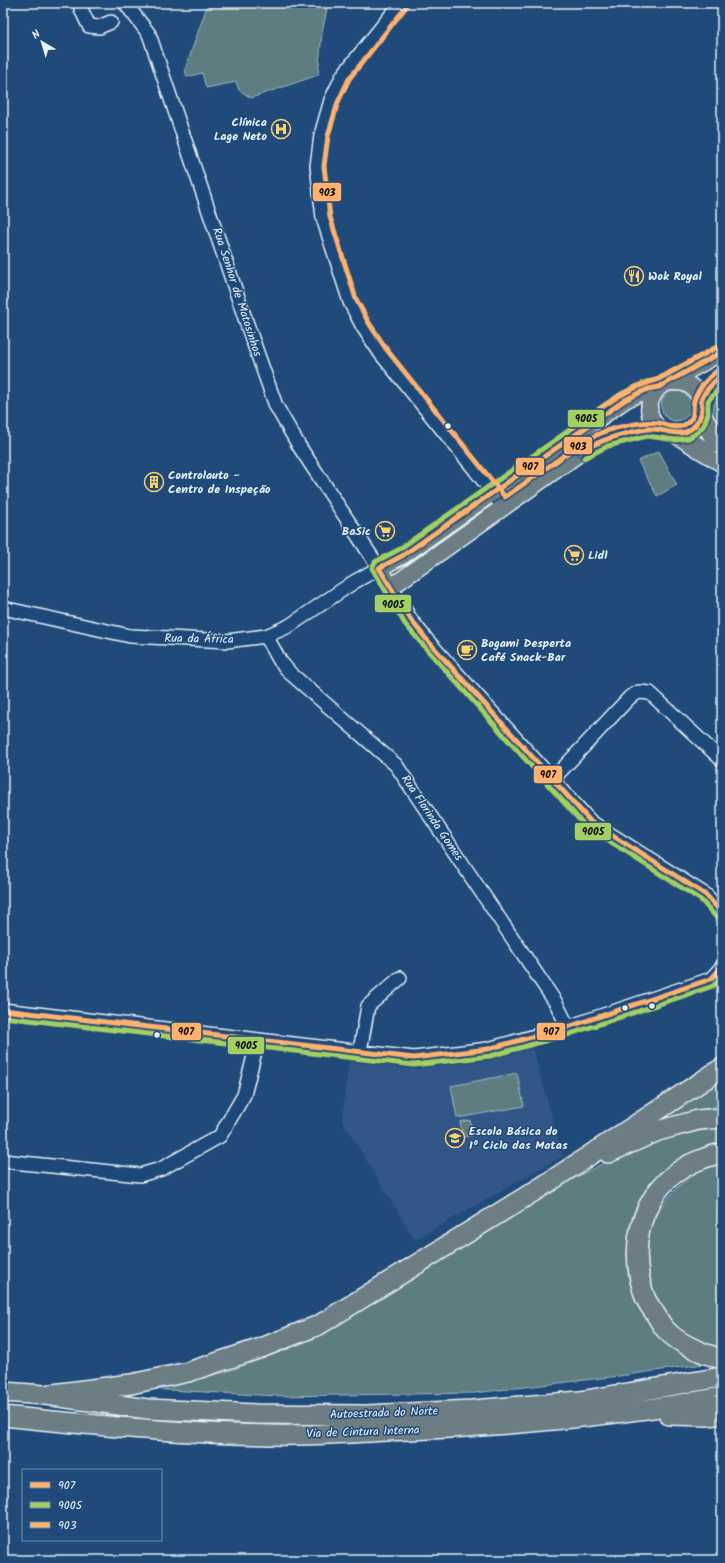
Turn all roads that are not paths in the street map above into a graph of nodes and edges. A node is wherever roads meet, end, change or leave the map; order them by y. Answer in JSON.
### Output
{"nodes":[{"id":1,"x":81,"y":3,"type":"edge"},
{"id":2,"x":125,"y":3,"type":"edge"},
{"id":3,"x":401,"y":3,"type":"edge"},
{"id":4,"x":111,"y":22,"type":"dead end"},
{"id":5,"x":722,"y":352,"type":"edge"},
{"id":6,"x":722,"y":375,"type":"edge"},
{"id":7,"x":664,"y":385,"type":"junction"},
{"id":8,"x":701,"y":408,"type":"junction"},
{"id":9,"x":670,"y":433,"type":"junction"},
{"id":10,"x":722,"y":446,"type":"edge"},
{"id":11,"x":722,"y":462,"type":"edge"},
{"id":12,"x":492,"y":493,"type":"junction"},
{"id":13,"x":503,"y":507,"type":"junction"},
{"id":14,"x":379,"y":568,"type":"junction"},
{"id":15,"x":391,"y":587,"type":"junction"},
{"id":16,"x":3,"y":608,"type":"edge"},
{"id":17,"x":266,"y":636,"type":"junction"},
{"id":18,"x":722,"y":760,"type":"edge"},
{"id":19,"x":553,"y":779,"type":"junction"},
{"id":20,"x":722,"y":913,"type":"edge"},
{"id":21,"x":722,"y":967,"type":"edge"},
{"id":22,"x":400,"y":978,"type":"dead end"},
{"id":23,"x":3,"y":1010,"type":"edge"},
{"id":24,"x":568,"y":1027,"type":"junction"},
{"id":25,"x":258,"y":1040,"type":"junction"},
{"id":26,"x":360,"y":1051,"type":"junction"},
{"id":27,"x":722,"y":1068,"type":"edge"},
{"id":28,"x":722,"y":1118,"type":"edge"},
{"id":29,"x":722,"y":1153,"type":"edge"},
{"id":30,"x":3,"y":1161,"type":"edge"},
{"id":31,"x":546,"y":1184,"type":"junction"},
{"id":32,"x":722,"y":1359,"type":"edge"},
{"id":33,"x":722,"y":1377,"type":"edge"},
{"id":34,"x":3,"y":1392,"type":"edge"},
{"id":35,"x":45,"y":1395,"type":"junction"},
{"id":36,"x":722,"y":1398,"type":"edge"},
{"id":37,"x":618,"y":1413,"type":"junction"},
{"id":38,"x":722,"y":1414,"type":"edge"},
{"id":39,"x":3,"y":1416,"type":"edge"}],
"edges":[{"from":1,"to":4,"type":"street"},
{"from":2,"to":14,"type":"street","name":"Rua Senhor de Matosinhos"},
{"from":3,"to":12,"type":"street"},
{"from":5,"to":7,"type":"main road"},
{"from":6,"to":8,"type":"main road"},
{"from":7,"to":8,"type":"main road"},
{"from":7,"to":9,"type":"main road"},
{"from":7,"to":12,"type":"main road"},
{"from":8,"to":9,"type":"main road"},
{"from":8,"to":10,"type":"highway"},
{"from":9,"to":11,"type":"highway"},
{"from":9,"to":13,"type":"main road"},
{"from":12,"to":13,"type":"street"},
{"from":12,"to":14,"type":"main road"},
{"from":13,"to":15,"type":"main road"},
{"from":14,"to":15,"type":"main road"},
{"from":14,"to":17,"type":"street","name":"Rua da África"},
{"from":15,"to":19,"type":"street"},
{"from":16,"to":17,"type":"street","name":"Rua da África"},
{"from":17,"to":24,"type":"street","name":"Rua Florinda Gomes"},
{"from":18,"to":19,"type":"street"},
{"from":19,"to":20,"type":"street"},
{"from":21,"to":24,"type":"street"},
{"from":22,"to":26,"type":"street"},
{"from":23,"to":25,"type":"street"},
{"from":24,"to":26,"type":"street"},
{"from":25,"to":26,"type":"street"},
{"from":25,"to":30,"type":"street"},
{"from":27,"to":31,"type":"highway"},
{"from":28,"to":31,"type":"highway"},
{"from":29,"to":32,"type":"highway"},
{"from":31,"to":35,"type":"highway"},
{"from":33,"to":35,"type":"highway","name":"Autoestrada do Norte"},
{"from":34,"to":35,"type":"highway"},
{"from":36,"to":37,"type":"highway","name":"Via de Cintura Interna"},
{"from":37,"to":38,"type":"highway"},
{"from":37,"to":39,"type":"highway","name":"Via de Cintura Interna"}]}
